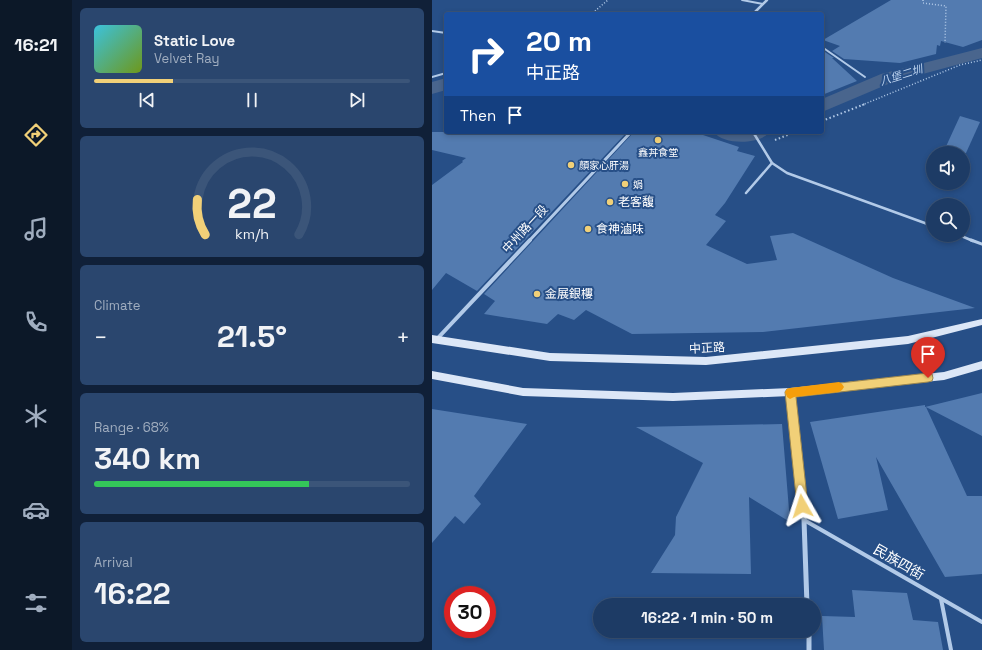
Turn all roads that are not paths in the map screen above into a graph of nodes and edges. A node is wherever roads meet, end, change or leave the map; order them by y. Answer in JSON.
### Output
{"nodes":[{"id":1,"x":742,"y":0,"type":"edge"},
{"id":2,"x":767,"y":0,"type":"edge"},
{"id":3,"x":762,"y":4,"type":"junction"},
{"id":4,"x":755,"y":12,"type":"edge"},
{"id":5,"x":432,"y":31,"type":"edge"},
{"id":6,"x":444,"y":33,"type":"edge"},
{"id":7,"x":824,"y":48,"type":"edge"},
{"id":8,"x":444,"y":74,"type":"edge"},
{"id":9,"x":432,"y":77,"type":"edge"},
{"id":10,"x":864,"y":77,"type":"dead end"},
{"id":11,"x":629,"y":134,"type":"edge"},
{"id":12,"x":755,"y":134,"type":"edge"},
{"id":13,"x":772,"y":163,"type":"junction"},
{"id":14,"x":746,"y":193,"type":"dead end"},
{"id":15,"x":926,"y":223,"type":"edge"},
{"id":16,"x":970,"y":239,"type":"edge"},
{"id":17,"x":982,"y":244,"type":"edge"},
{"id":18,"x":982,"y":322,"type":"edge"},
{"id":19,"x":434,"y":340,"type":"edge"},
{"id":20,"x":982,"y":365,"type":"edge"},
{"id":21,"x":432,"y":375,"type":"edge"},
{"id":22,"x":790,"y":392,"type":"junction"},
{"id":23,"x":804,"y":520,"type":"junction"},
{"id":24,"x":808,"y":598,"type":"edge"},
{"id":25,"x":942,"y":599,"type":"junction"},
{"id":26,"x":982,"y":622,"type":"edge"},
{"id":27,"x":809,"y":638,"type":"edge"},
{"id":28,"x":809,"y":650,"type":"edge"},
{"id":29,"x":951,"y":650,"type":"edge"}],
"edges":[{"from":1,"to":3,"type":"lane"},
{"from":2,"to":3,"type":"street"},
{"from":3,"to":4,"type":"street"},
{"from":5,"to":6,"type":"lane"},
{"from":7,"to":10,"type":"lane"},
{"from":8,"to":9,"type":"lane"},
{"from":11,"to":19,"type":"street","name":"中州路一段"},
{"from":12,"to":13,"type":"lane"},
{"from":13,"to":14,"type":"lane"},
{"from":13,"to":15,"type":"lane"},
{"from":16,"to":17,"type":"lane"},
{"from":18,"to":19,"type":"main road","name":"中正路"},
{"from":20,"to":22,"type":"main road"},
{"from":21,"to":22,"type":"main road"},
{"from":22,"to":23,"type":"street"},
{"from":23,"to":24,"type":"street"},
{"from":23,"to":25,"type":"lane","name":"民族四街"},
{"from":25,"to":26,"type":"lane","name":"民族四街"},
{"from":25,"to":29,"type":"lane"},
{"from":27,"to":28,"type":"street"}]}
